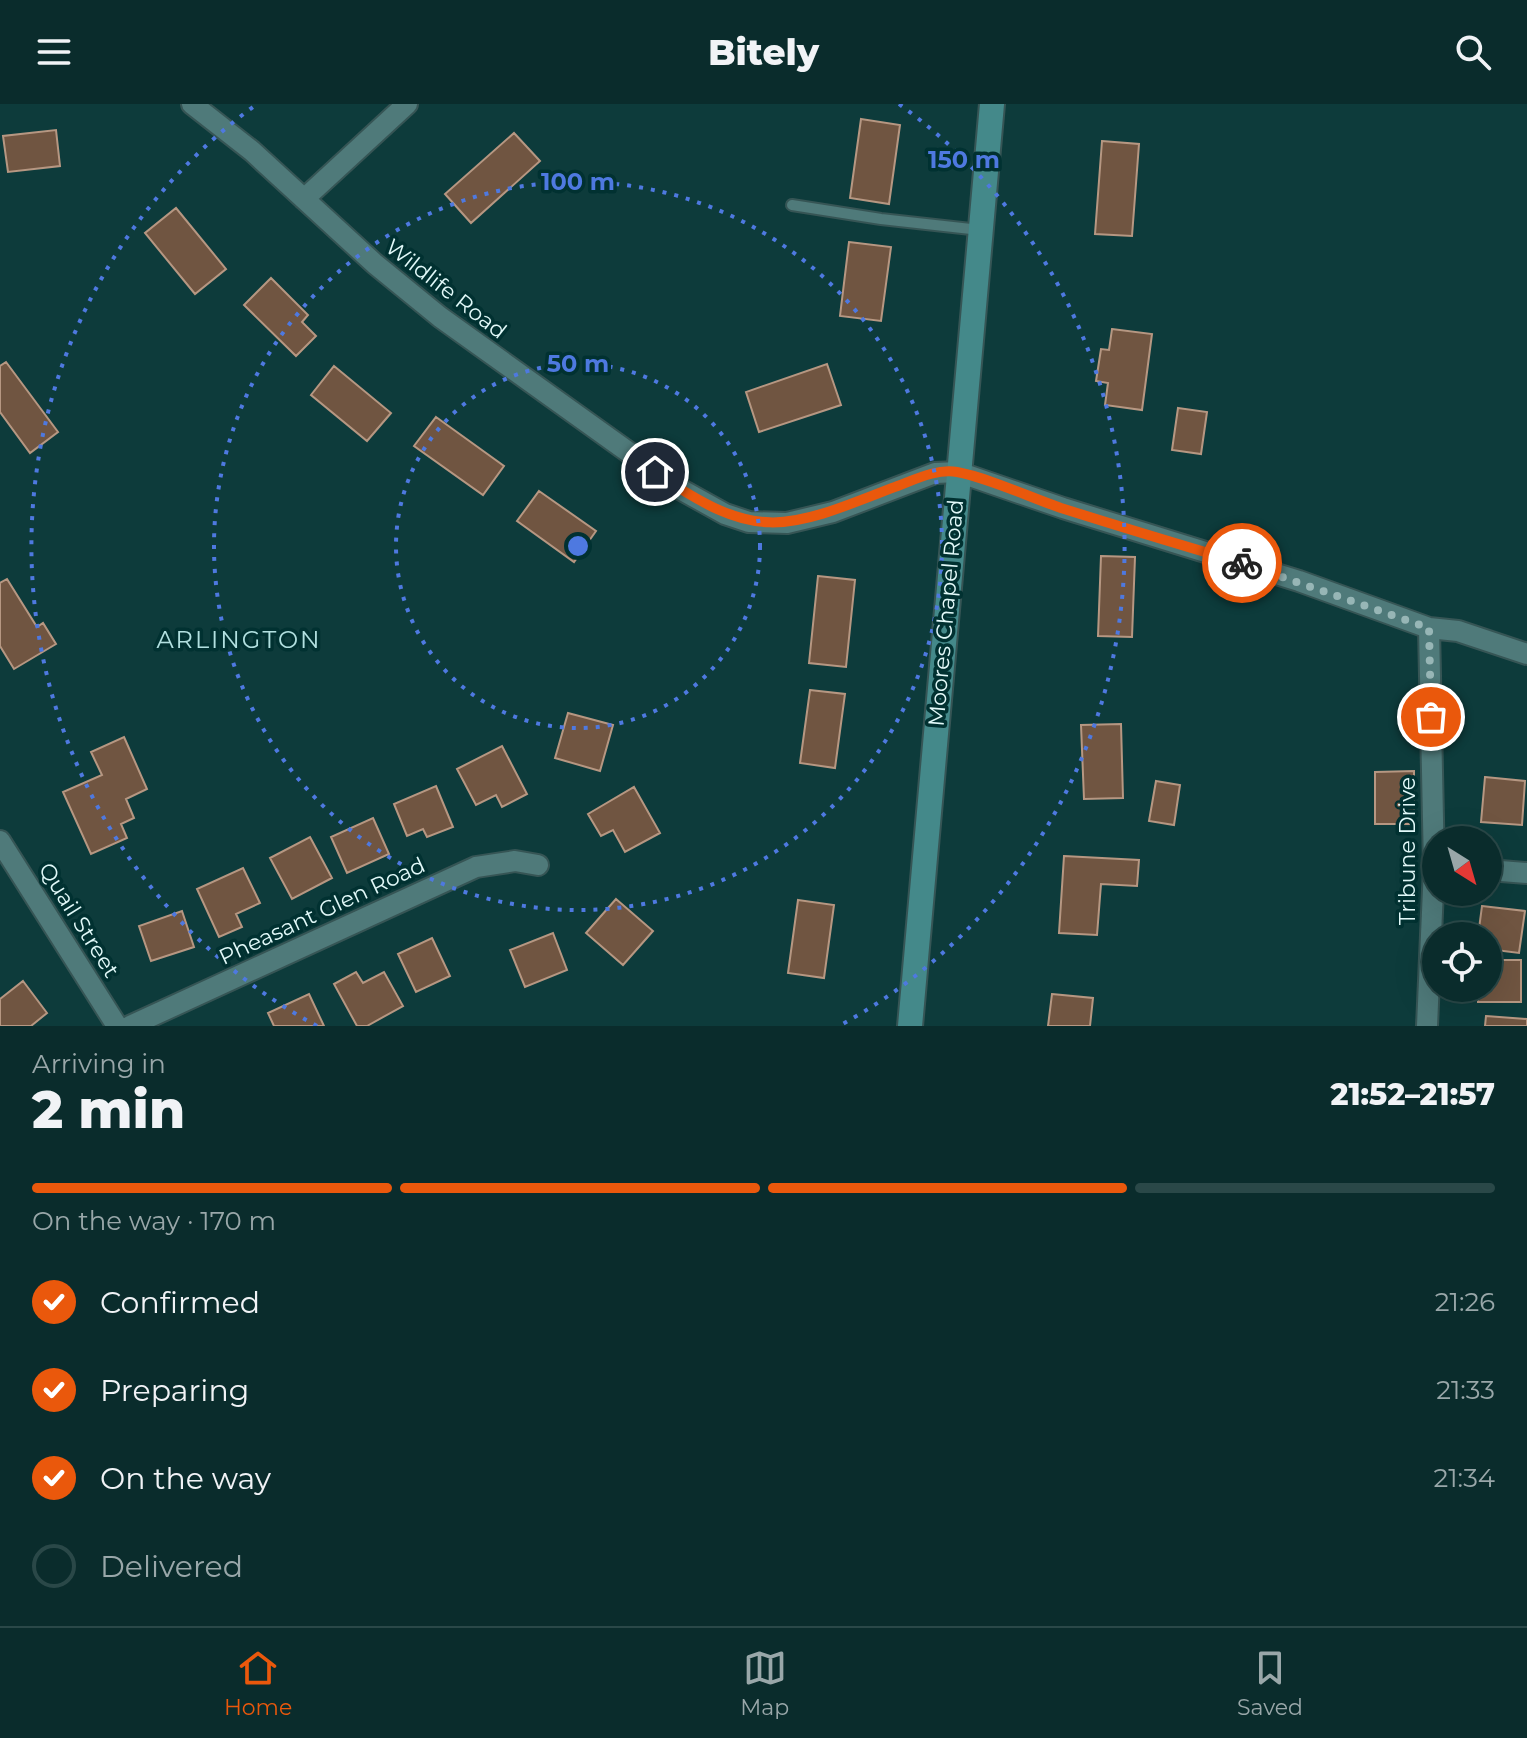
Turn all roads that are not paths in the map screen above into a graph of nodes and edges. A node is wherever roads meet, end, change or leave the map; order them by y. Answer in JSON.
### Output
{"nodes":[{"id":1,"x":192,"y":104,"type":"edge"},
{"id":2,"x":407,"y":104,"type":"edge"},
{"id":3,"x":992,"y":104,"type":"edge"},
{"id":4,"x":304,"y":199,"type":"junction"},
{"id":5,"x":792,"y":205,"type":"dead end"},
{"id":6,"x":980,"y":230,"type":"junction"},
{"id":7,"x":958,"y":472,"type":"junction"},
{"id":8,"x":1429,"y":628,"type":"junction"},
{"id":9,"x":1527,"y":654,"type":"edge"},
{"id":10,"x":1434,"y":826,"type":"edge"},
{"id":11,"x":0,"y":841,"type":"edge"},
{"id":12,"x":538,"y":865,"type":"dead end"},
{"id":13,"x":1502,"y":871,"type":"edge"},
{"id":14,"x":1527,"y":873,"type":"edge"},
{"id":15,"x":1433,"y":906,"type":"edge"},
{"id":16,"x":117,"y":1026,"type":"edge"},
{"id":17,"x":130,"y":1026,"type":"edge"},
{"id":18,"x":910,"y":1026,"type":"edge"},
{"id":19,"x":1427,"y":1026,"type":"edge"}],
"edges":[{"from":1,"to":4,"type":"street","name":"Wildlife Road"},
{"from":2,"to":4,"type":"street"},
{"from":3,"to":6,"type":"main road","name":"Moores Chapel Road"},
{"from":4,"to":7,"type":"street","name":"Wildlife Road"},
{"from":5,"to":6,"type":"lane"},
{"from":6,"to":7,"type":"main road","name":"Moores Chapel Road"},
{"from":7,"to":8,"type":"street"},
{"from":7,"to":18,"type":"main road","name":"Moores Chapel Road"},
{"from":8,"to":9,"type":"street"},
{"from":8,"to":10,"type":"street","name":"Tribune Drive"},
{"from":11,"to":16,"type":"street","name":"Quail Street"},
{"from":12,"to":17,"type":"street","name":"Pheasant Glen Road"},
{"from":13,"to":14,"type":"street"},
{"from":15,"to":19,"type":"street","name":"Tribune Drive"}]}
